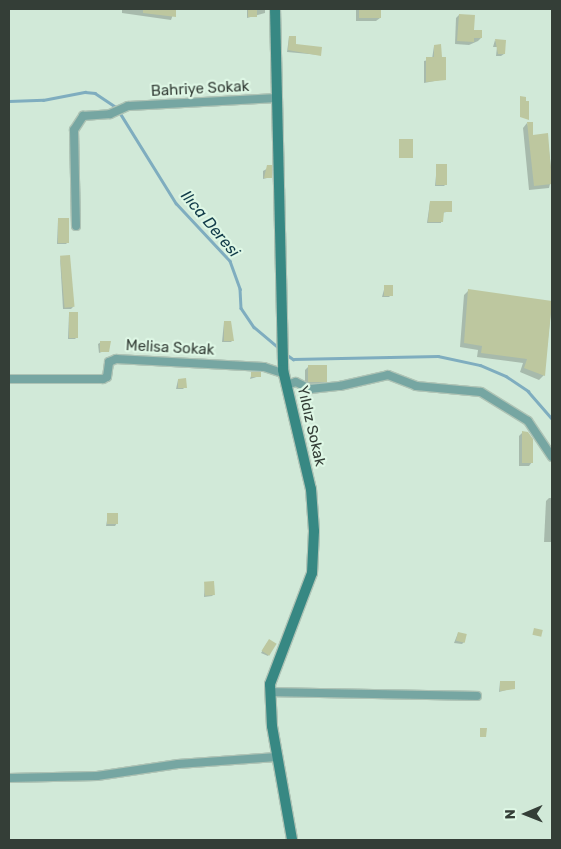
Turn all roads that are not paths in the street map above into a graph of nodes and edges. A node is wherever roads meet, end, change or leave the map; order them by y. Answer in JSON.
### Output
{"nodes":[{"id":1,"x":275,"y":9,"type":"edge"},
{"id":2,"x":278,"y":98,"type":"junction"},
{"id":3,"x":76,"y":226,"type":"dead end"},
{"id":4,"x":283,"y":371,"type":"junction"},
{"id":5,"x":9,"y":379,"type":"edge"},
{"id":6,"x":286,"y":384,"type":"junction"},
{"id":7,"x":552,"y":456,"type":"edge"},
{"id":8,"x":270,"y":692,"type":"junction"},
{"id":9,"x":477,"y":696,"type":"dead end"},
{"id":10,"x":277,"y":757,"type":"junction"},
{"id":11,"x":9,"y":778,"type":"edge"},
{"id":12,"x":292,"y":840,"type":"edge"}],
"edges":[{"from":1,"to":2,"type":"street","name":"Yıldız Sokak"},
{"from":2,"to":3,"type":"street","name":"Bahriye Sokak"},
{"from":2,"to":4,"type":"street","name":"Yıldız Sokak"},
{"from":4,"to":5,"type":"street","name":"Melisa Sokak"},
{"from":4,"to":6,"type":"street","name":"Yıldız Sokak"},
{"from":6,"to":7,"type":"street"},
{"from":6,"to":8,"type":"street","name":"Yıldız Sokak"},
{"from":8,"to":9,"type":"street"},
{"from":8,"to":10,"type":"street","name":"Yıldız Sokak"},
{"from":10,"to":11,"type":"street"},
{"from":10,"to":12,"type":"street","name":"Yıldız Sokak"}]}
